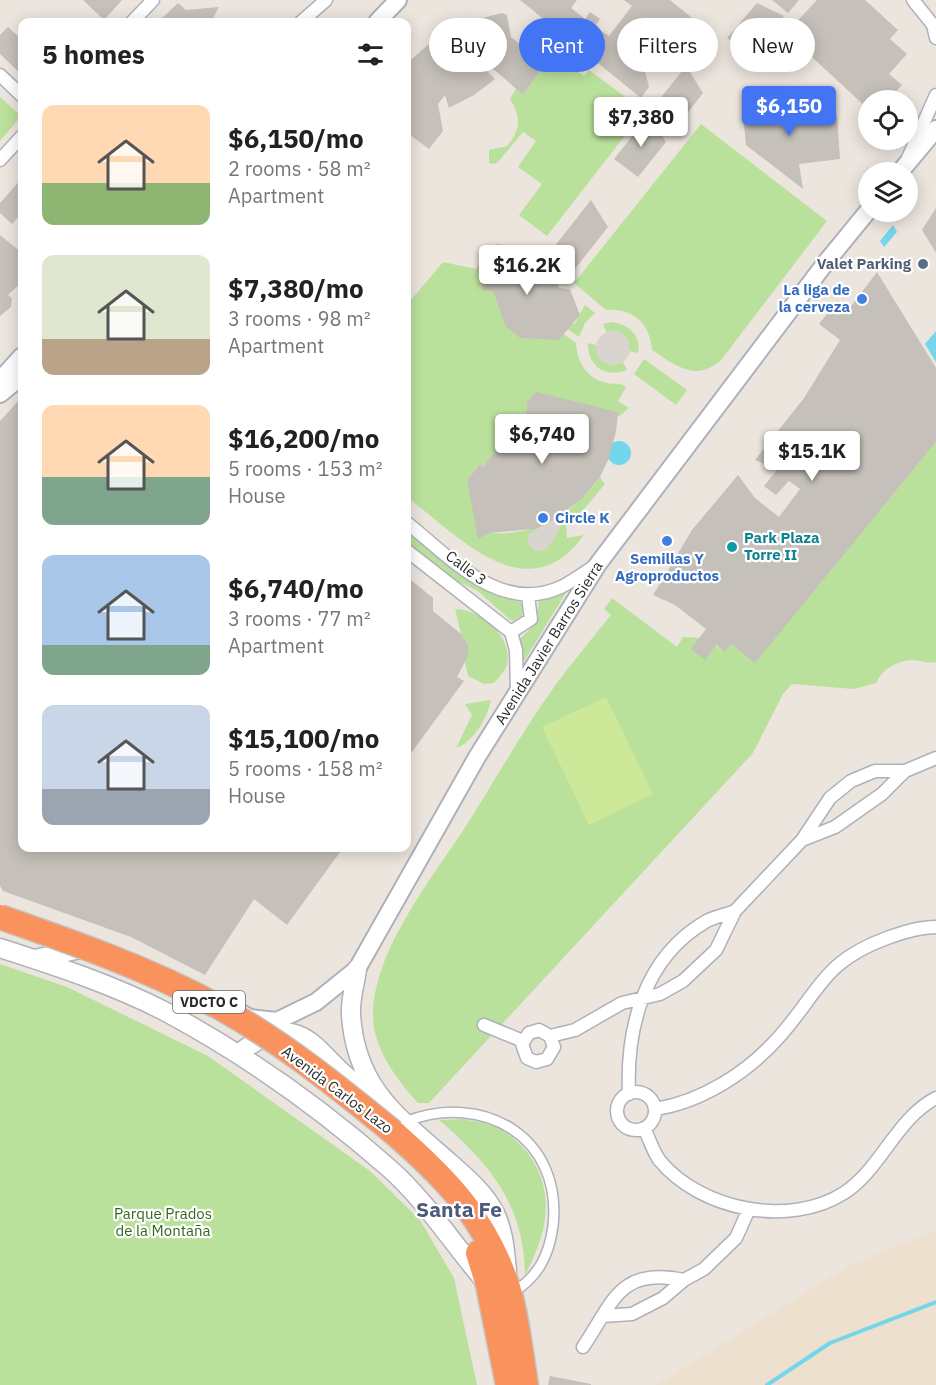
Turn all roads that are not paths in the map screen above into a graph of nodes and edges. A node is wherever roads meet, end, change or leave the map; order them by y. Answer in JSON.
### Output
{"nodes":[{"id":1,"x":153,"y":0,"type":"edge"},
{"id":2,"x":326,"y":0,"type":"edge"},
{"id":3,"x":398,"y":0,"type":"edge"},
{"id":4,"x":914,"y":0,"type":"edge"},
{"id":5,"x":136,"y":18,"type":"edge"},
{"id":6,"x":306,"y":18,"type":"edge"},
{"id":7,"x":381,"y":18,"type":"edge"},
{"id":8,"x":935,"y":26,"type":"edge"},
{"id":9,"x":936,"y":38,"type":"edge"},
{"id":10,"x":0,"y":75,"type":"edge"},
{"id":11,"x":18,"y":92,"type":"edge"},
{"id":12,"x":936,"y":95,"type":"edge"},
{"id":13,"x":936,"y":129,"type":"edge"},
{"id":14,"x":18,"y":140,"type":"edge"},
{"id":15,"x":0,"y":160,"type":"edge"},
{"id":16,"x":906,"y":162,"type":"edge"},
{"id":17,"x":909,"y":162,"type":"edge"},
{"id":18,"x":859,"y":222,"type":"edge"},
{"id":19,"x":18,"y":360,"type":"edge"},
{"id":20,"x":18,"y":379,"type":"edge"},
{"id":21,"x":0,"y":380,"type":"edge"},
{"id":22,"x":0,"y":394,"type":"edge"},
{"id":23,"x":411,"y":526,"type":"edge"},
{"id":24,"x":411,"y":554,"type":"edge"},
{"id":25,"x":598,"y":564,"type":"junction"},
{"id":26,"x":528,"y":596,"type":"junction"},
{"id":27,"x":511,"y":632,"type":"junction"},
{"id":28,"x":516,"y":693,"type":"junction"},
{"id":29,"x":936,"y":758,"type":"edge"},
{"id":30,"x":905,"y":771,"type":"junction"},
{"id":31,"x":802,"y":840,"type":"junction"},
{"id":32,"x":0,"y":910,"type":"edge"},
{"id":33,"x":735,"y":911,"type":"junction"},
{"id":34,"x":0,"y":917,"type":"edge"},
{"id":35,"x":936,"y":927,"type":"edge"},
{"id":36,"x":0,"y":934,"type":"edge"},
{"id":37,"x":100,"y":944,"type":"junction"},
{"id":38,"x":0,"y":948,"type":"edge"},
{"id":39,"x":35,"y":959,"type":"junction"},
{"id":40,"x":357,"y":969,"type":"junction"},
{"id":41,"x":642,"y":998,"type":"junction"},
{"id":42,"x":484,"y":1025,"type":"dead end"},
{"id":43,"x":550,"y":1036,"type":"junction"},
{"id":44,"x":523,"y":1041,"type":"junction"},
{"id":45,"x":238,"y":1054,"type":"junction"},
{"id":46,"x":375,"y":1092,"type":"junction"},
{"id":47,"x":629,"y":1094,"type":"junction"},
{"id":48,"x":936,"y":1098,"type":"edge"},
{"id":49,"x":655,"y":1109,"type":"junction"},
{"id":50,"x":644,"y":1128,"type":"junction"},
{"id":51,"x":394,"y":1133,"type":"junction"},
{"id":52,"x":749,"y":1209,"type":"junction"},
{"id":53,"x":684,"y":1280,"type":"junction"},
{"id":54,"x":499,"y":1290,"type":"junction"},
{"id":55,"x":603,"y":1316,"type":"junction"},
{"id":56,"x":583,"y":1347,"type":"dead end"},
{"id":57,"x":508,"y":1385,"type":"edge"},
{"id":58,"x":526,"y":1385,"type":"edge"}],
"edges":[{"from":1,"to":5,"type":"street"},
{"from":2,"to":6,"type":"street"},
{"from":3,"to":7,"type":"street"},
{"from":4,"to":8,"type":"street"},
{"from":8,"to":9,"type":"street"},
{"from":10,"to":11,"type":"street"},
{"from":12,"to":16,"type":"street"},
{"from":13,"to":17,"type":"street"},
{"from":14,"to":15,"type":"street"},
{"from":18,"to":25,"type":"street","name":"Avenida Javier Barros Sierra"},
{"from":19,"to":21,"type":"street"},
{"from":20,"to":22,"type":"street"},
{"from":23,"to":26,"type":"street","name":"Calle 3"},
{"from":24,"to":27,"type":"street","name":"Calle 3"},
{"from":25,"to":26,"type":"street","name":"Calle 3"},
{"from":25,"to":28,"type":"street","name":"Avenida Javier Barros Sierra"},
{"from":26,"to":27,"type":"street"},
{"from":27,"to":28,"type":"street"},
{"from":28,"to":40,"type":"street","name":"Avenida Javier Barros Sierra"},
{"from":29,"to":30,"type":"street"},
{"from":30,"to":31,"type":"street"},
{"from":30,"to":31,"type":"street"},
{"from":31,"to":33,"type":"street"},
{"from":32,"to":37,"type":"street"},
{"from":33,"to":41,"type":"street"},
{"from":33,"to":41,"type":"street"},
{"from":34,"to":51,"type":"highway","name":"Avenida Carlos Lazo","number":"VDCTO C","bridge":true},
{"from":35,"to":49,"type":"street"},
{"from":36,"to":51,"type":"highway","name":"Avenida Carlos Lazo","number":"VDCTO C"},
{"from":37,"to":39,"type":"main road"},
{"from":37,"to":40,"type":"street","name":"Avenida Javier Barros Sierra"},
{"from":38,"to":39,"type":"main road","name":"Avenida Carlos Lazo"},
{"from":39,"to":45,"type":"main road","name":"Avenida Carlos Lazo"},
{"from":40,"to":46,"type":"main road","name":"Avenida Carlos Lazo"},
{"from":41,"to":43,"type":"street"},
{"from":41,"to":47,"type":"street"},
{"from":42,"to":44,"type":"street"},
{"from":43,"to":44,"type":"street"},
{"from":43,"to":44,"type":"street"},
{"from":45,"to":46,"type":"main road"},
{"from":45,"to":54,"type":"main road","name":"Avenida Carlos Lazo"},
{"from":46,"to":51,"type":"main road","name":"Avenida Carlos Lazo"},
{"from":47,"to":49,"type":"street"},
{"from":47,"to":50,"type":"street"},
{"from":48,"to":52,"type":"street"},
{"from":49,"to":50,"type":"street"},
{"from":50,"to":52,"type":"street"},
{"from":51,"to":54,"type":"highway","name":"Avenida Carlos Lazo","number":"VDCTO C"},
{"from":51,"to":54,"type":"main road","name":"Avenida Carlos Lazo"},
{"from":51,"to":54,"type":"street"},
{"from":52,"to":53,"type":"street"},
{"from":53,"to":55,"type":"street"},
{"from":53,"to":55,"type":"street"},
{"from":54,"to":57,"type":"highway","name":"Avenida Carlos Lazo","number":"VDCTO C"},
{"from":54,"to":58,"type":"highway","name":"Avenida Carlos Lazo","number":"VDCTO C"},
{"from":55,"to":56,"type":"street"}]}
